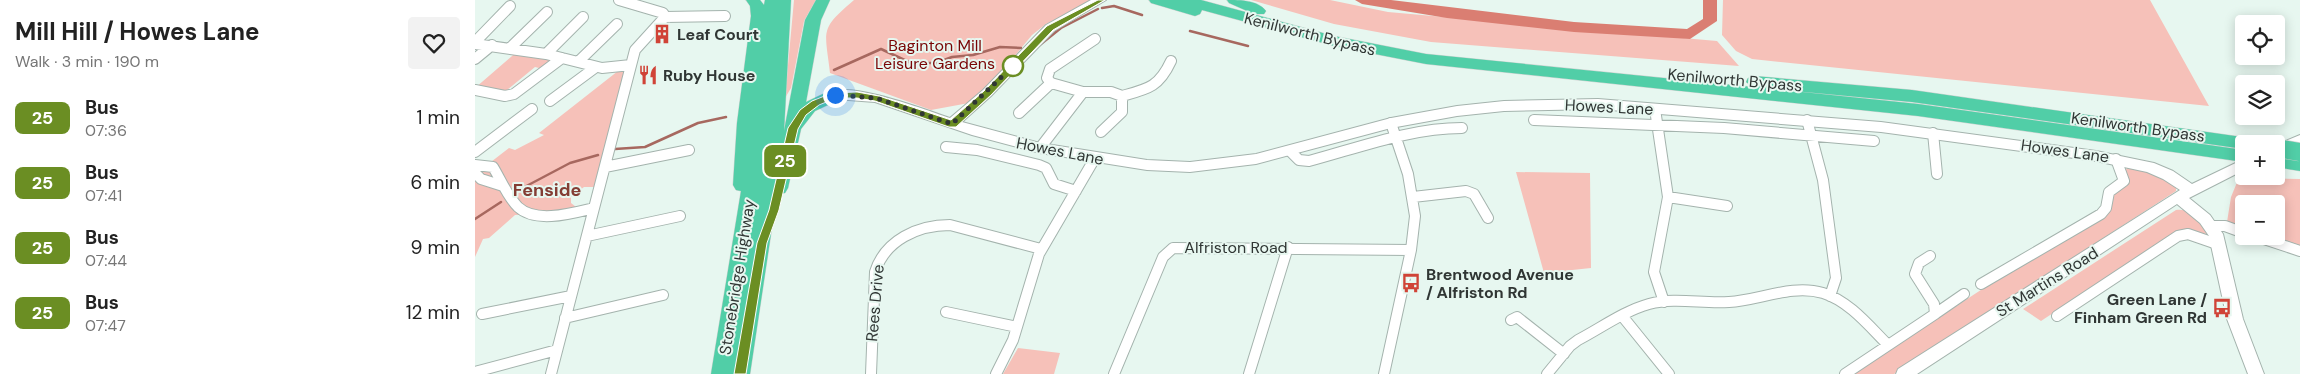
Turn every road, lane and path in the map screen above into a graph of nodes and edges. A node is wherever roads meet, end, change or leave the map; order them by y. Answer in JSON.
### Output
{"nodes":[{"id":1,"x":619,"y":0,"type":"edge"},
{"id":2,"x":753,"y":0,"type":"edge"},
{"id":3,"x":772,"y":0,"type":"edge"},
{"id":4,"x":784,"y":0,"type":"edge"},
{"id":5,"x":823,"y":0,"type":"edge"},
{"id":6,"x":1101,"y":0,"type":"edge"},
{"id":7,"x":1156,"y":0,"type":"edge"},
{"id":8,"x":1177,"y":0,"type":"edge"},
{"id":9,"x":1222,"y":0,"type":"edge"},
{"id":10,"x":1234,"y":0,"type":"edge"},
{"id":11,"x":1189,"y":2,"type":"edge"},
{"id":12,"x":510,"y":6,"type":"dead end"},
{"id":13,"x":1259,"y":11,"type":"junction"},
{"id":14,"x":547,"y":12,"type":"dead end"},
{"id":15,"x":725,"y":16,"type":"dead end"},
{"id":16,"x":583,"y":17,"type":"dead end"},
{"id":17,"x":665,"y":17,"type":"junction"},
{"id":18,"x":617,"y":24,"type":"dead end"},
{"id":19,"x":1095,"y":38,"type":"dead end"},
{"id":20,"x":475,"y":43,"type":"edge"},
{"id":21,"x":492,"y":45,"type":"junction"},
{"id":22,"x":510,"y":48,"type":"junction"},
{"id":23,"x":546,"y":54,"type":"junction"},
{"id":24,"x":562,"y":58,"type":"junction"},
{"id":25,"x":475,"y":59,"type":"edge"},
{"id":26,"x":579,"y":61,"type":"junction"},
{"id":27,"x":1171,"y":61,"type":"dead end"},
{"id":28,"x":805,"y":63,"type":"junction"},
{"id":29,"x":631,"y":65,"type":"junction"},
{"id":30,"x":596,"y":67,"type":"junction"},
{"id":31,"x":1505,"y":68,"type":"junction"},
{"id":32,"x":1051,"y":83,"type":"junction"},
{"id":33,"x":477,"y":90,"type":"edge"},
{"id":34,"x":1083,"y":92,"type":"junction"},
{"id":35,"x":835,"y":95,"type":"junction"},
{"id":36,"x":1122,"y":96,"type":"junction"},
{"id":37,"x":550,"y":101,"type":"dead end"},
{"id":38,"x":532,"y":109,"type":"dead end"},
{"id":39,"x":1655,"y":109,"type":"junction"},
{"id":40,"x":1019,"y":114,"type":"dead end"},
{"id":41,"x":1534,"y":120,"type":"dead end"},
{"id":42,"x":1807,"y":120,"type":"junction"},
{"id":43,"x":1391,"y":123,"type":"junction"},
{"id":44,"x":952,"y":124,"type":"junction"},
{"id":45,"x":1658,"y":125,"type":"junction"},
{"id":46,"x":793,"y":128,"type":"junction"},
{"id":47,"x":1461,"y":128,"type":"dead end"},
{"id":48,"x":1101,"y":132,"type":"dead end"},
{"id":49,"x":1933,"y":133,"type":"junction"},
{"id":50,"x":1811,"y":136,"type":"junction"},
{"id":51,"x":1397,"y":138,"type":"junction"},
{"id":52,"x":2300,"y":140,"type":"edge"},
{"id":53,"x":1874,"y":141,"type":"dead end"},
{"id":54,"x":2235,"y":142,"type":"edge"},
{"id":55,"x":2285,"y":146,"type":"edge"},
{"id":56,"x":946,"y":147,"type":"dead end"},
{"id":57,"x":1040,"y":148,"type":"junction"},
{"id":58,"x":689,"y":150,"type":"dead end"},
{"id":59,"x":2285,"y":150,"type":"edge"},
{"id":60,"x":1290,"y":151,"type":"junction"},
{"id":61,"x":475,"y":152,"type":"edge"},
{"id":62,"x":2300,"y":152,"type":"edge"},
{"id":63,"x":2235,"y":155,"type":"edge"},
{"id":64,"x":1095,"y":158,"type":"junction"},
{"id":65,"x":2116,"y":159,"type":"junction"},
{"id":66,"x":2285,"y":162,"type":"edge"},
{"id":67,"x":475,"y":165,"type":"edge"},
{"id":68,"x":2300,"y":165,"type":"edge"},
{"id":69,"x":605,"y":167,"type":"junction"},
{"id":70,"x":2235,"y":168,"type":"edge"},
{"id":71,"x":475,"y":173,"type":"edge"},
{"id":72,"x":1937,"y":174,"type":"dead end"},
{"id":73,"x":503,"y":186,"type":"junction"},
{"id":74,"x":1076,"y":191,"type":"junction"},
{"id":75,"x":2184,"y":194,"type":"junction"},
{"id":76,"x":1413,"y":197,"type":"junction"},
{"id":77,"x":1668,"y":197,"type":"junction"},
{"id":78,"x":1731,"y":207,"type":"dead end"},
{"id":79,"x":594,"y":208,"type":"junction"},
{"id":80,"x":680,"y":216,"type":"dead end"},
{"id":81,"x":1489,"y":218,"type":"dead end"},
{"id":82,"x":2211,"y":226,"type":"junction"},
{"id":83,"x":2235,"y":230,"type":"edge"},
{"id":84,"x":744,"y":233,"type":"junction"},
{"id":85,"x":587,"y":236,"type":"junction"},
{"id":86,"x":762,"y":243,"type":"junction"},
{"id":87,"x":2217,"y":244,"type":"junction"},
{"id":88,"x":2282,"y":245,"type":"edge"},
{"id":89,"x":1288,"y":247,"type":"junction"},
{"id":90,"x":1041,"y":249,"type":"junction"},
{"id":91,"x":1411,"y":250,"type":"junction"},
{"id":92,"x":2300,"y":251,"type":"edge"},
{"id":93,"x":1930,"y":256,"type":"dead end"},
{"id":94,"x":1981,"y":284,"type":"dead end"},
{"id":95,"x":1964,"y":294,"type":"dead end"},
{"id":96,"x":663,"y":295,"type":"dead end"},
{"id":97,"x":571,"y":296,"type":"junction"},
{"id":98,"x":1831,"y":296,"type":"junction"},
{"id":99,"x":1664,"y":302,"type":"junction"},
{"id":100,"x":946,"y":312,"type":"dead end"},
{"id":101,"x":482,"y":314,"type":"dead end"},
{"id":102,"x":1935,"y":314,"type":"junction"},
{"id":103,"x":2057,"y":316,"type":"dead end"},
{"id":104,"x":1623,"y":317,"type":"junction"},
{"id":105,"x":565,"y":318,"type":"junction"},
{"id":106,"x":1511,"y":320,"type":"dead end"},
{"id":107,"x":1017,"y":328,"type":"junction"},
{"id":108,"x":1888,"y":345,"type":"junction"},
{"id":109,"x":557,"y":350,"type":"junction"},
{"id":110,"x":1564,"y":354,"type":"junction"},
{"id":111,"x":475,"y":372,"type":"edge"},
{"id":112,"x":551,"y":374,"type":"edge"},
{"id":113,"x":721,"y":374,"type":"edge"},
{"id":114,"x":740,"y":374,"type":"edge"},
{"id":115,"x":871,"y":374,"type":"edge"},
{"id":116,"x":995,"y":374,"type":"edge"},
{"id":117,"x":1114,"y":374,"type":"edge"},
{"id":118,"x":1249,"y":374,"type":"edge"},
{"id":119,"x":1384,"y":374,"type":"edge"},
{"id":120,"x":1547,"y":374,"type":"edge"},
{"id":121,"x":1669,"y":374,"type":"edge"},
{"id":122,"x":1845,"y":374,"type":"edge"},
{"id":123,"x":1904,"y":374,"type":"edge"},
{"id":124,"x":2256,"y":374,"type":"edge"}],
"edges":[{"from":1,"to":17,"type":"street"},
{"from":2,"to":84,"type":"highway"},
{"from":3,"to":84,"type":"highway","name":"Stonebridge Highway"},
{"from":4,"to":86,"type":"highway","name":"Stonebridge Highway"},
{"from":5,"to":28,"type":"highway"},
{"from":6,"to":44,"type":"street"},
{"from":7,"to":31,"type":"highway"},
{"from":8,"to":11,"type":"highway","name":"Kenilworth Bypass"},
{"from":9,"to":13,"type":"highway"},
{"from":10,"to":13,"type":"highway"},
{"from":11,"to":31,"type":"highway","name":"Kenilworth Bypass"},
{"from":12,"to":20,"type":"street"},
{"from":13,"to":54,"type":"highway","name":"Kenilworth Bypass"},
{"from":14,"to":22,"type":"street"},
{"from":15,"to":17,"type":"street"},
{"from":16,"to":23,"type":"street"},
{"from":17,"to":29,"type":"street"},
{"from":18,"to":26,"type":"street"},
{"from":19,"to":32,"type":"street"},
{"from":20,"to":21,"type":"street"},
{"from":21,"to":22,"type":"street"},
{"from":21,"to":25,"type":"street"},
{"from":22,"to":23,"type":"street"},
{"from":23,"to":24,"type":"street"},
{"from":24,"to":26,"type":"street"},
{"from":24,"to":33,"type":"street"},
{"from":26,"to":30,"type":"street"},
{"from":27,"to":36,"type":"street"},
{"from":28,"to":35,"type":"highway"},
{"from":28,"to":46,"type":"highway"},
{"from":29,"to":30,"type":"street"},
{"from":29,"to":69,"type":"street"},
{"from":30,"to":37,"type":"street"},
{"from":31,"to":63,"type":"highway","name":"Kenilworth Bypass"},
{"from":32,"to":34,"type":"street"},
{"from":32,"to":40,"type":"street"},
{"from":34,"to":36,"type":"street"},
{"from":34,"to":57,"type":"street"},
{"from":35,"to":44,"type":"main road","name":"Howes Lane"},
{"from":35,"to":46,"type":"highway"},
{"from":36,"to":48,"type":"street"},
{"from":38,"to":61,"type":"street"},
{"from":39,"to":42,"type":"main road","name":"Howes Lane"},
{"from":39,"to":43,"type":"main road","name":"Howes Lane"},
{"from":39,"to":45,"type":"street"},
{"from":41,"to":45,"type":"street","name":"Howes Lane"},
{"from":42,"to":49,"type":"main road","name":"Howes Lane"},
{"from":42,"to":50,"type":"street"},
{"from":43,"to":51,"type":"street"},
{"from":43,"to":60,"type":"main road","name":"Howes Lane"},
{"from":44,"to":57,"type":"main road","name":"Howes Lane"},
{"from":45,"to":50,"type":"street","name":"Howes Lane"},
{"from":45,"to":77,"type":"street"},
{"from":46,"to":86,"type":"highway"},
{"from":47,"to":51,"type":"street"},
{"from":49,"to":65,"type":"main road","name":"Howes Lane"},
{"from":49,"to":72,"type":"street"},
{"from":50,"to":53,"type":"street","name":"Howes Lane"},
{"from":50,"to":98,"type":"street"},
{"from":51,"to":60,"type":"street"},
{"from":51,"to":76,"type":"street"},
{"from":52,"to":55,"type":"main road"},
{"from":56,"to":74,"type":"street"},
{"from":57,"to":64,"type":"main road","name":"Howes Lane"},
{"from":58,"to":69,"type":"street"},
{"from":59,"to":62,"type":"highway","bridge":true},
{"from":60,"to":64,"type":"main road","name":"Howes Lane"},
{"from":64,"to":74,"type":"street"},
{"from":65,"to":75,"type":"main road","name":"Howes Lane"},
{"from":65,"to":94,"type":"street","name":"St Martins Road"},
{"from":66,"to":68,"type":"highway"},
{"from":67,"to":73,"type":"street"},
{"from":69,"to":79,"type":"street"},
{"from":70,"to":75,"type":"main road","name":"St Martins Road"},
{"from":71,"to":73,"type":"street"},
{"from":73,"to":79,"type":"street"},
{"from":74,"to":90,"type":"street"},
{"from":75,"to":82,"type":"main road","name":"Howes Lane"},
{"from":75,"to":123,"type":"main road","name":"St Martins Road"},
{"from":76,"to":81,"type":"street"},
{"from":76,"to":91,"type":"street"},
{"from":77,"to":78,"type":"street"},
{"from":77,"to":99,"type":"street"},
{"from":79,"to":85,"type":"street"},
{"from":80,"to":85,"type":"street"},
{"from":82,"to":83,"type":"street"},
{"from":82,"to":87,"type":"main road"},
{"from":84,"to":113,"type":"highway","name":"Stonebridge Highway"},
{"from":85,"to":97,"type":"street"},
{"from":86,"to":114,"type":"highway","name":"Stonebridge Highway"},
{"from":87,"to":103,"type":"street"},
{"from":87,"to":124,"type":"main road"},
{"from":88,"to":92,"type":"street"},
{"from":89,"to":91,"type":"street","name":"Alfriston Road"},
{"from":89,"to":117,"type":"street","name":"Alfriston Road"},
{"from":89,"to":118,"type":"street"},
{"from":90,"to":107,"type":"street"},
{"from":90,"to":115,"type":"street","name":"Rees Drive"},
{"from":91,"to":119,"type":"street"},
{"from":93,"to":102,"type":"street"},
{"from":95,"to":102,"type":"street"},
{"from":96,"to":105,"type":"street"},
{"from":97,"to":101,"type":"street"},
{"from":97,"to":105,"type":"street"},
{"from":98,"to":99,"type":"street"},
{"from":98,"to":108,"type":"street"},
{"from":99,"to":104,"type":"street"},
{"from":100,"to":107,"type":"street"},
{"from":102,"to":108,"type":"street"},
{"from":104,"to":110,"type":"street"},
{"from":104,"to":121,"type":"street"},
{"from":105,"to":109,"type":"street"},
{"from":106,"to":110,"type":"street"},
{"from":107,"to":116,"type":"street"},
{"from":108,"to":122,"type":"street"},
{"from":109,"to":111,"type":"street"},
{"from":109,"to":112,"type":"street"},
{"from":110,"to":120,"type":"street"}]}
